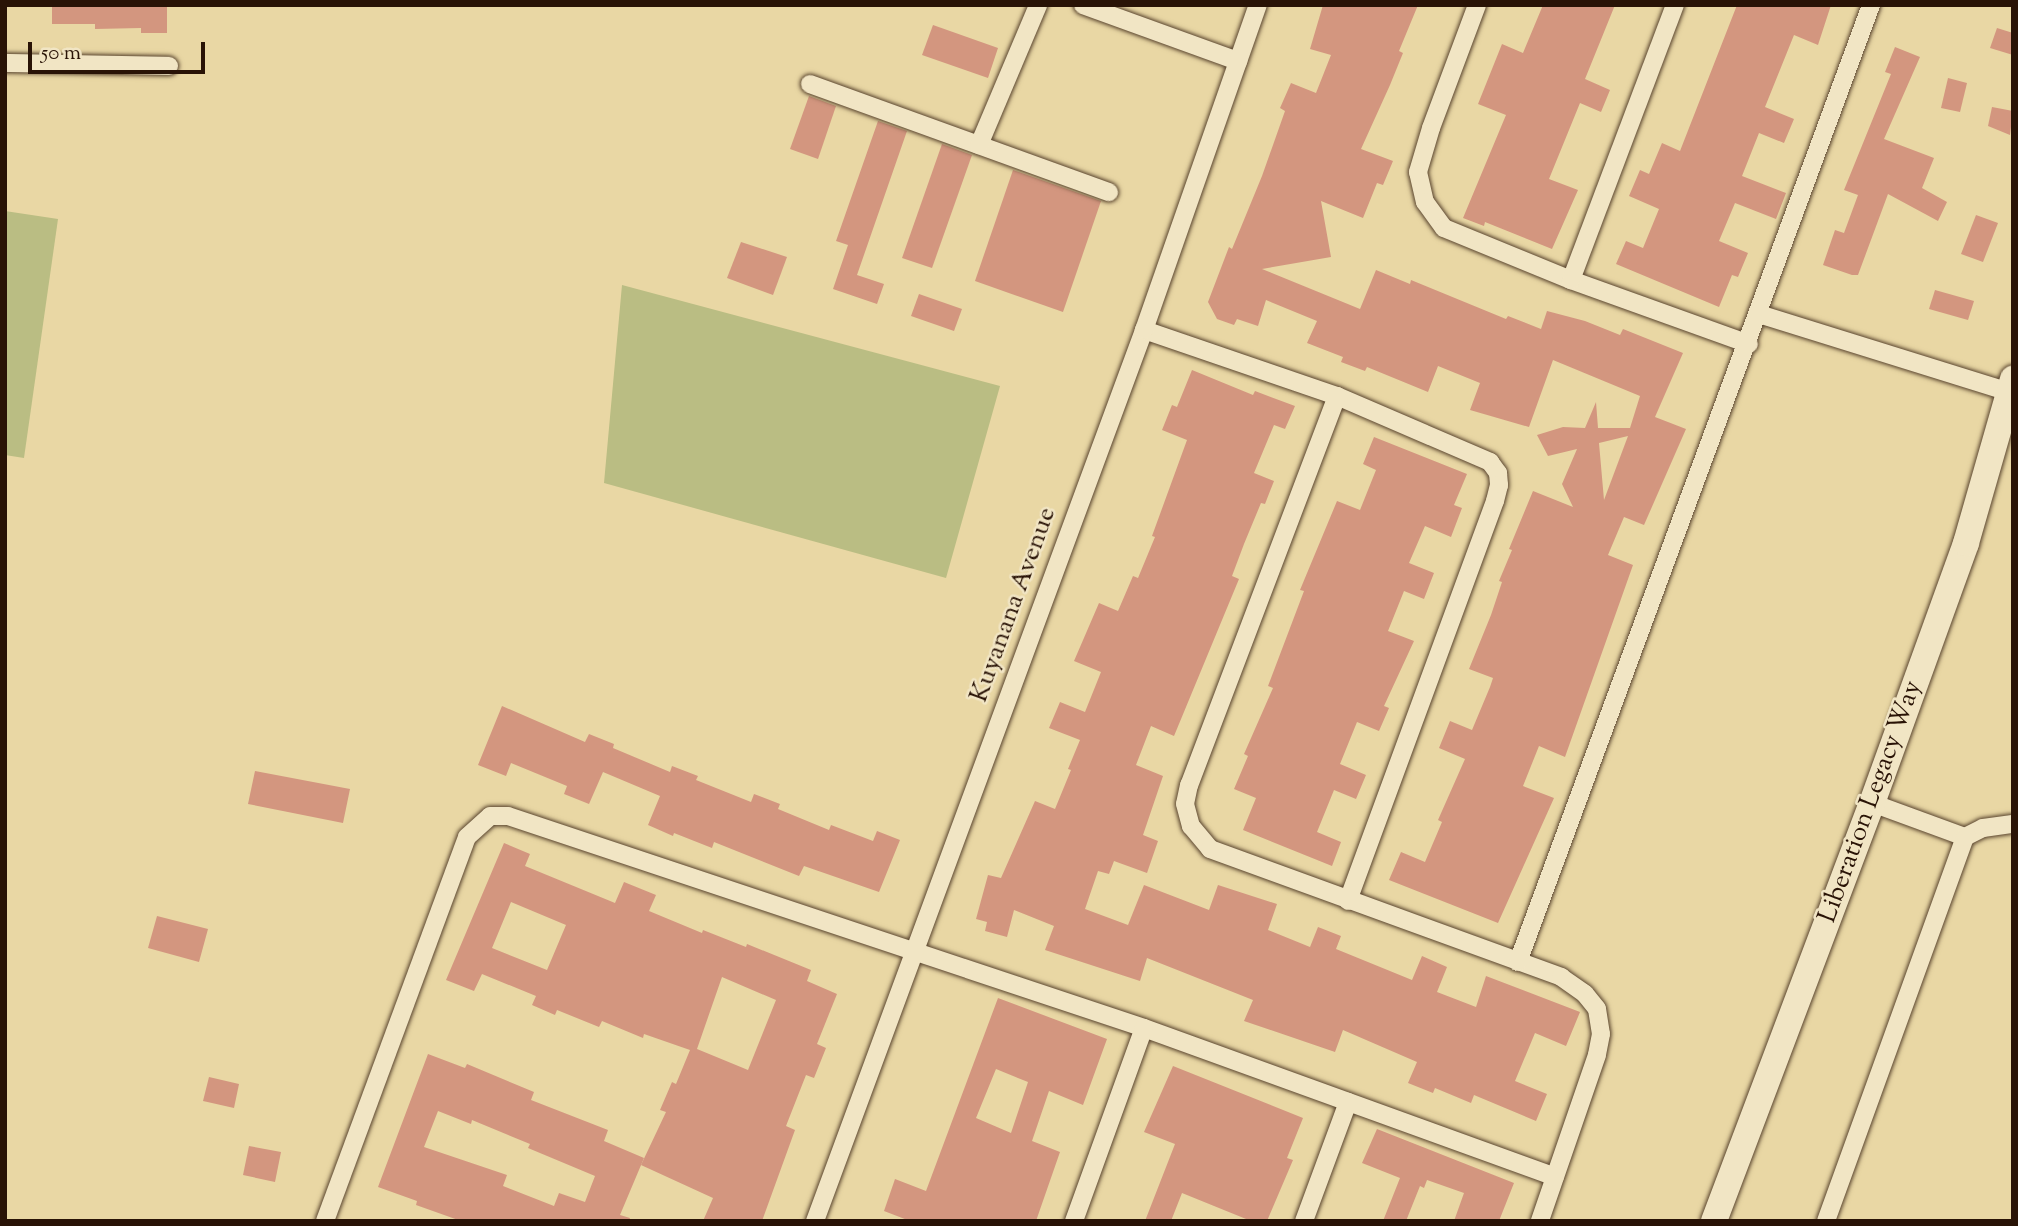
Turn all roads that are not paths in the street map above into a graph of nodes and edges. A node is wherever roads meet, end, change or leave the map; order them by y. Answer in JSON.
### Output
{"nodes":[{"id":1,"x":1038,"y":5,"type":"edge"},
{"id":2,"x":1083,"y":5,"type":"edge"},
{"id":3,"x":1258,"y":5,"type":"edge"},
{"id":4,"x":1477,"y":5,"type":"edge"},
{"id":5,"x":1675,"y":5,"type":"edge"},
{"id":6,"x":1871,"y":5,"type":"edge"},
{"id":7,"x":1238,"y":61,"type":"junction"},
{"id":8,"x":5,"y":63,"type":"edge"},
{"id":9,"x":169,"y":66,"type":"dead end"},
{"id":10,"x":810,"y":84,"type":"dead end"},
{"id":11,"x":979,"y":145,"type":"junction"},
{"id":12,"x":1109,"y":192,"type":"dead end"},
{"id":13,"x":1571,"y":280,"type":"junction"},
{"id":14,"x":1759,"y":314,"type":"junction"},
{"id":15,"x":1144,"y":330,"type":"junction"},
{"id":16,"x":1749,"y":344,"type":"junction"},
{"id":17,"x":2011,"y":385,"type":"edge"},
{"id":18,"x":1337,"y":396,"type":"junction"},
{"id":19,"x":1872,"y":803,"type":"junction"},
{"id":20,"x":2013,"y":824,"type":"edge"},
{"id":21,"x":1965,"y":837,"type":"junction"},
{"id":22,"x":1348,"y":901,"type":"junction"},
{"id":23,"x":915,"y":950,"type":"junction"},
{"id":24,"x":1518,"y":962,"type":"junction"},
{"id":25,"x":1144,"y":1028,"type":"junction"},
{"id":26,"x":1348,"y":1102,"type":"junction"},
{"id":27,"x":1555,"y":1177,"type":"junction"},
{"id":28,"x":325,"y":1221,"type":"edge"},
{"id":29,"x":816,"y":1221,"type":"edge"},
{"id":30,"x":1074,"y":1221,"type":"edge"},
{"id":31,"x":1304,"y":1221,"type":"edge"},
{"id":32,"x":1540,"y":1221,"type":"edge"},
{"id":33,"x":1714,"y":1221,"type":"edge"},
{"id":34,"x":1826,"y":1221,"type":"edge"}],
"edges":[{"from":1,"to":11,"type":"street"},
{"from":2,"to":7,"type":"street"},
{"from":3,"to":7,"type":"street","name":"Kuyanana Avenue"},
{"from":4,"to":13,"type":"street"},
{"from":5,"to":13,"type":"street"},
{"from":6,"to":14,"type":"street"},
{"from":7,"to":15,"type":"street","name":"Kuyanana Avenue"},
{"from":8,"to":9,"type":"street"},
{"from":10,"to":11,"type":"street"},
{"from":11,"to":12,"type":"street"},
{"from":13,"to":16,"type":"street"},
{"from":14,"to":16,"type":"street"},
{"from":14,"to":17,"type":"street"},
{"from":15,"to":18,"type":"street"},
{"from":15,"to":23,"type":"street","name":"Kuyanana Avenue"},
{"from":16,"to":24,"type":"street"},
{"from":17,"to":19,"type":"main road","name":"Liberation Legacy Way"},
{"from":18,"to":22,"type":"street"},
{"from":18,"to":22,"type":"street"},
{"from":19,"to":21,"type":"street"},
{"from":19,"to":33,"type":"main road","name":"Liberation Legacy Way"},
{"from":20,"to":21,"type":"street"},
{"from":21,"to":34,"type":"street"},
{"from":22,"to":24,"type":"street"},
{"from":23,"to":25,"type":"street"},
{"from":23,"to":28,"type":"street"},
{"from":23,"to":29,"type":"street","name":"Kuyanana Avenue"},
{"from":24,"to":27,"type":"street"},
{"from":25,"to":26,"type":"street"},
{"from":25,"to":30,"type":"street"},
{"from":26,"to":27,"type":"street"},
{"from":26,"to":31,"type":"street"},
{"from":27,"to":32,"type":"street"}]}
